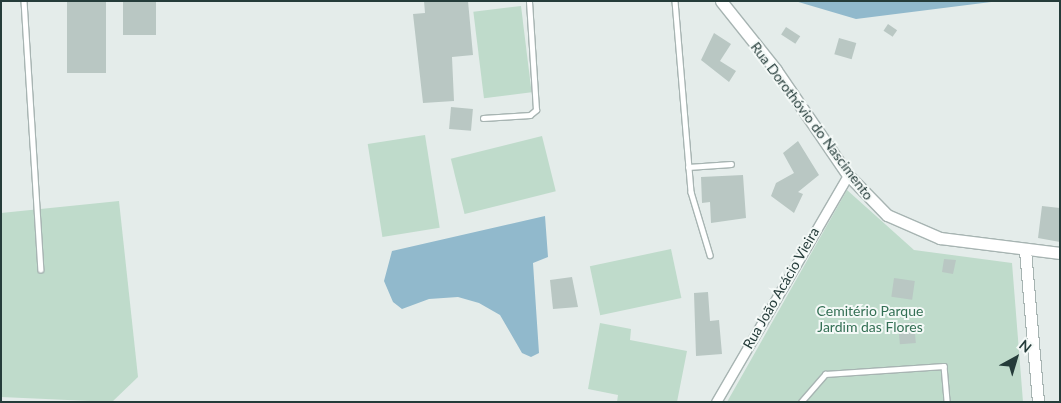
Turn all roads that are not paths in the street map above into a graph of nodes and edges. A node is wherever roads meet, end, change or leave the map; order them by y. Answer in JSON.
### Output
{"nodes":[{"id":1,"x":24,"y":1,"type":"edge"},
{"id":2,"x":529,"y":1,"type":"edge"},
{"id":3,"x":675,"y":1,"type":"edge"},
{"id":4,"x":721,"y":1,"type":"edge"},
{"id":5,"x":482,"y":118,"type":"dead end"},
{"id":6,"x":731,"y":164,"type":"dead end"},
{"id":7,"x":688,"y":167,"type":"junction"},
{"id":8,"x":848,"y":174,"type":"junction"},
{"id":9,"x":1025,"y":250,"type":"junction"},
{"id":10,"x":1060,"y":254,"type":"edge"},
{"id":11,"x":710,"y":255,"type":"dead end"},
{"id":12,"x":41,"y":269,"type":"dead end"},
{"id":13,"x":716,"y":402,"type":"edge"},
{"id":14,"x":801,"y":402,"type":"edge"},
{"id":15,"x":947,"y":402,"type":"edge"},
{"id":16,"x":1038,"y":402,"type":"edge"}],
"edges":[{"from":1,"to":12,"type":"lane"},
{"from":2,"to":5,"type":"lane"},
{"from":3,"to":7,"type":"lane"},
{"from":4,"to":8,"type":"street","name":"Rua Dorothóvio do Nascimento"},
{"from":6,"to":7,"type":"lane"},
{"from":7,"to":11,"type":"lane"},
{"from":8,"to":9,"type":"street","name":"Rua Dorothóvio do Nascimento"},
{"from":8,"to":13,"type":"street","name":"Rua João Acácio Vieira"},
{"from":9,"to":10,"type":"street","name":"Rua Dorothóvio do Nascimento"},
{"from":9,"to":16,"type":"street"},
{"from":14,"to":15,"type":"lane"}]}
